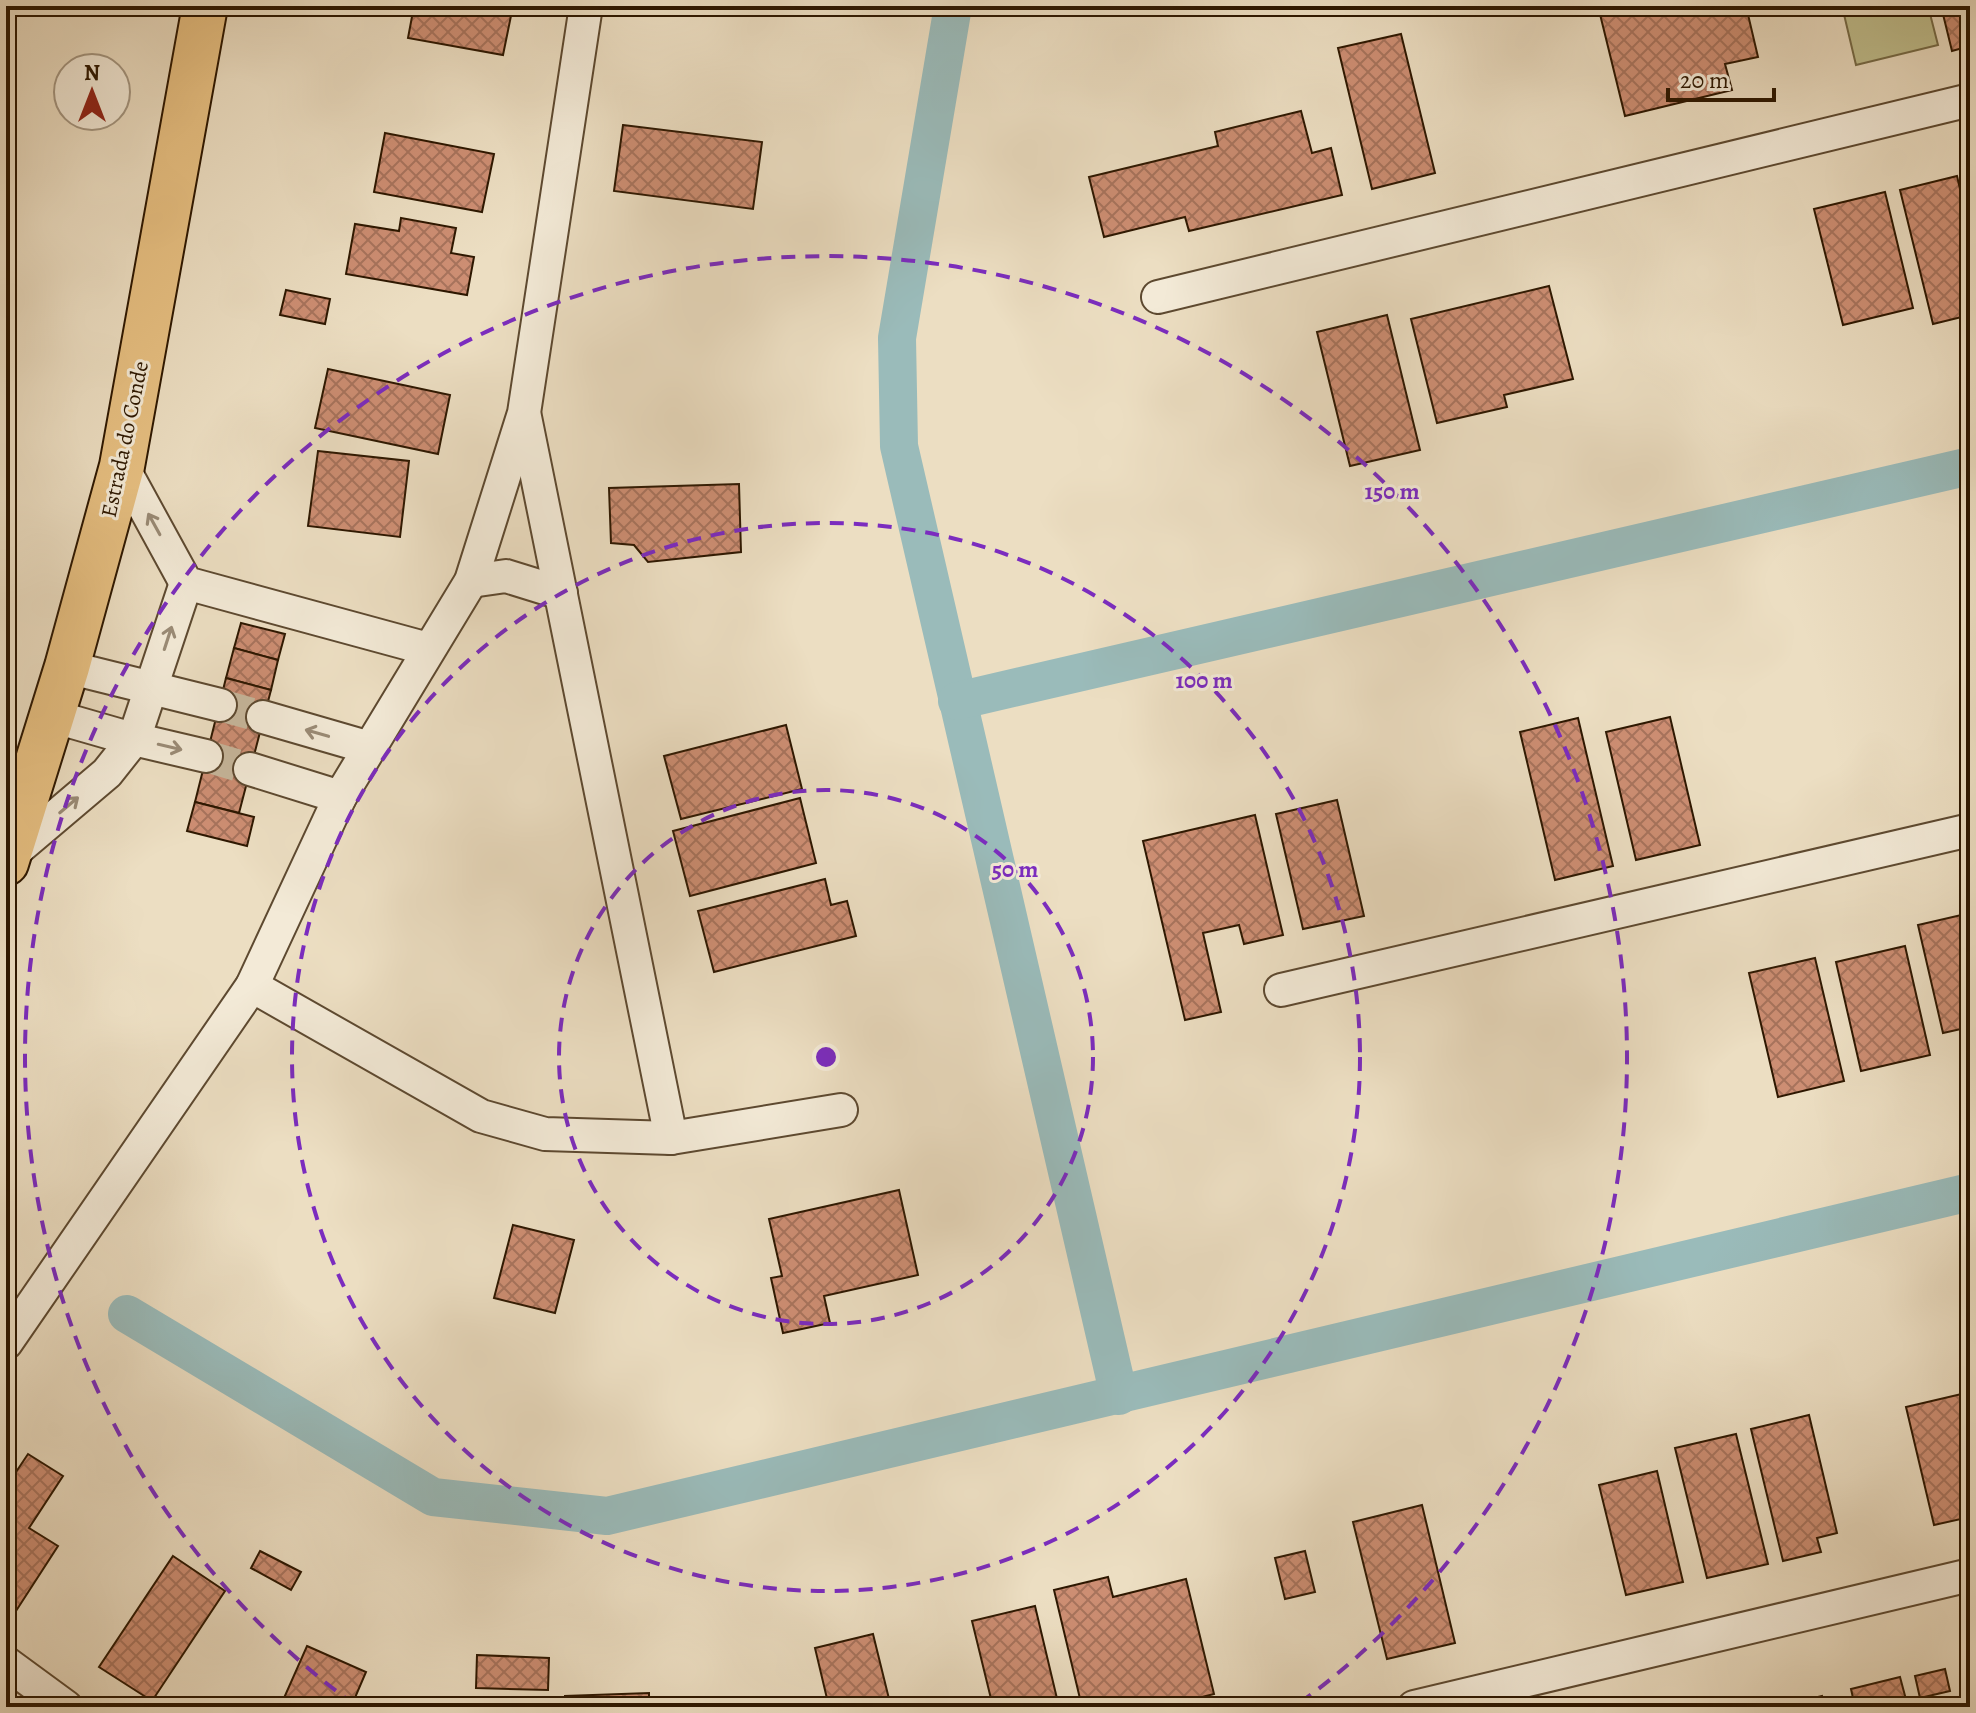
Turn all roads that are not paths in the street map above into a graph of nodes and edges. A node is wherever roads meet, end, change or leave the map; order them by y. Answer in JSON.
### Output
{"nodes":[{"id":1,"x":205,"y":6,"type":"edge"},
{"id":2,"x":586,"y":6,"type":"edge"},
{"id":3,"x":1970,"y":100,"type":"edge"},
{"id":4,"x":1158,"y":297,"type":"dead end"},
{"id":5,"x":524,"y":413,"type":"junction"},
{"id":6,"x":122,"y":466,"type":"junction"},
{"id":7,"x":471,"y":581,"type":"junction"},
{"id":8,"x":186,"y":583,"type":"junction"},
{"id":9,"x":561,"y":593,"type":"junction"},
{"id":10,"x":428,"y":649,"type":"junction"},
{"id":11,"x":67,"y":667,"type":"junction"},
{"id":12,"x":152,"y":687,"type":"junction"},
{"id":13,"x":220,"y":705,"type":"tunnel mouth"},
{"id":14,"x":52,"y":716,"type":"junction"},
{"id":15,"x":263,"y":717,"type":"tunnel mouth"},
{"id":16,"x":134,"y":739,"type":"junction"},
{"id":17,"x":370,"y":748,"type":"junction"},
{"id":18,"x":206,"y":756,"type":"tunnel mouth"},
{"id":19,"x":250,"y":769,"type":"tunnel mouth"},
{"id":20,"x":340,"y":797,"type":"junction"},
{"id":21,"x":1970,"y":830,"type":"edge"},
{"id":22,"x":8,"y":860,"type":"edge"},
{"id":23,"x":252,"y":986,"type":"junction"},
{"id":24,"x":1281,"y":990,"type":"dead end"},
{"id":25,"x":841,"y":1110,"type":"dead end"},
{"id":26,"x":671,"y":1138,"type":"junction"},
{"id":27,"x":6,"y":1343,"type":"edge"},
{"id":28,"x":1970,"y":1575,"type":"edge"},
{"id":29,"x":6,"y":1663,"type":"edge"},
{"id":30,"x":66,"y":1707,"type":"edge"},
{"id":31,"x":1414,"y":1707,"type":"edge"}],
"edges":[{"from":1,"to":6,"type":"main road","name":"Estrada do Conde"},
{"from":2,"to":5,"type":"street"},
{"from":3,"to":4,"type":"street"},
{"from":5,"to":7,"type":"street"},
{"from":5,"to":9,"type":"street"},
{"from":8,"to":6,"type":"street","one_way":true},
{"from":6,"to":11,"type":"main road","name":"Estrada do Conde"},
{"from":7,"to":9,"type":"street"},
{"from":7,"to":10,"type":"street"},
{"from":8,"to":10,"type":"street"},
{"from":12,"to":8,"type":"street","one_way":true},
{"from":9,"to":26,"type":"street"},
{"from":10,"to":17,"type":"street"},
{"from":11,"to":12,"type":"street"},
{"from":11,"to":14,"type":"main road","name":"Estrada do Conde"},
{"from":12,"to":13,"type":"street"},
{"from":12,"to":16,"type":"street"},
{"from":14,"to":16,"type":"street"},
{"from":14,"to":22,"type":"main road","name":"Estrada do Conde"},
{"from":17,"to":15,"type":"street","one_way":true},
{"from":16,"to":18,"type":"street","one_way":true},
{"from":22,"to":16,"type":"street","one_way":true},
{"from":17,"to":20,"type":"street"},
{"from":19,"to":20,"type":"street"},
{"from":20,"to":23,"type":"street"},
{"from":21,"to":24,"type":"street"},
{"from":23,"to":26,"type":"street"},
{"from":23,"to":27,"type":"street"},
{"from":25,"to":26,"type":"street"},
{"from":28,"to":31,"type":"street"},
{"from":29,"to":30,"type":"street"}]}
